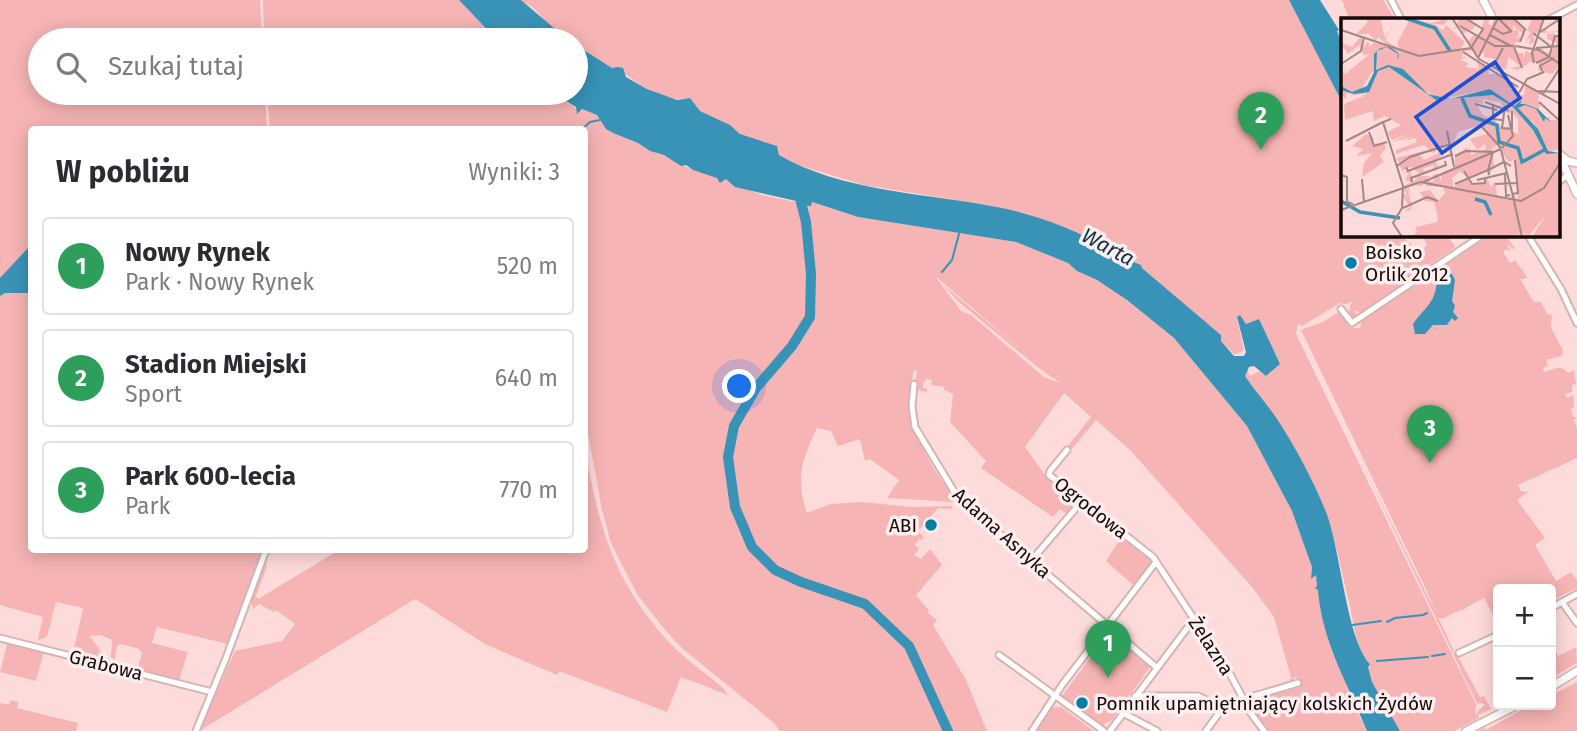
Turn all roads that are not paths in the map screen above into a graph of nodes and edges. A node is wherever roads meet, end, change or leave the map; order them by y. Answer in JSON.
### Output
{"nodes":[{"id":1,"x":1391,"y":0,"type":"edge"},
{"id":2,"x":1483,"y":0,"type":"edge"},
{"id":3,"x":1577,"y":5,"type":"edge"},
{"id":4,"x":1400,"y":18,"type":"edge"},
{"id":5,"x":1492,"y":18,"type":"edge"},
{"id":6,"x":1552,"y":18,"type":"edge"},
{"id":7,"x":1560,"y":154,"type":"edge"},
{"id":8,"x":1560,"y":157,"type":"edge"},
{"id":9,"x":1577,"y":163,"type":"edge"},
{"id":10,"x":1577,"y":171,"type":"edge"},
{"id":11,"x":1568,"y":175,"type":"junction"},
{"id":12,"x":1560,"y":181,"type":"edge"},
{"id":13,"x":1577,"y":194,"type":"edge"},
{"id":14,"x":1481,"y":236,"type":"edge"},
{"id":15,"x":1528,"y":236,"type":"edge"},
{"id":16,"x":1341,"y":309,"type":"dead end"},
{"id":17,"x":1577,"y":323,"type":"edge"},
{"id":18,"x":914,"y":384,"type":"dead end"},
{"id":19,"x":1067,"y":450,"type":"dead end"},
{"id":20,"x":1082,"y":501,"type":"junction"},
{"id":21,"x":265,"y":553,"type":"edge"},
{"id":22,"x":1031,"y":561,"type":"junction"},
{"id":23,"x":1156,"y":562,"type":"junction"},
{"id":24,"x":1577,"y":594,"type":"edge"},
{"id":25,"x":1562,"y":602,"type":"junction"},
{"id":26,"x":1556,"y":605,"type":"edge"},
{"id":27,"x":1194,"y":619,"type":"junction"},
{"id":28,"x":1577,"y":623,"type":"edge"},
{"id":29,"x":1108,"y":625,"type":"junction"},
{"id":30,"x":1493,"y":637,"type":"edge"},
{"id":31,"x":0,"y":638,"type":"edge"},
{"id":32,"x":1459,"y":653,"type":"dead end"},
{"id":33,"x":999,"y":655,"type":"dead end"},
{"id":34,"x":1156,"y":667,"type":"junction"},
{"id":35,"x":1577,"y":671,"type":"edge"},
{"id":36,"x":1577,"y":677,"type":"edge"},
{"id":37,"x":1298,"y":682,"type":"dead end"},
{"id":38,"x":1556,"y":684,"type":"edge"},
{"id":39,"x":1556,"y":685,"type":"edge"},
{"id":40,"x":212,"y":692,"type":"junction"},
{"id":41,"x":1055,"y":696,"type":"junction"},
{"id":42,"x":1135,"y":696,"type":"junction"},
{"id":43,"x":1244,"y":699,"type":"junction"},
{"id":44,"x":1224,"y":708,"type":"junction"},
{"id":45,"x":1507,"y":710,"type":"edge"},
{"id":46,"x":1123,"y":713,"type":"junction"},
{"id":47,"x":196,"y":731,"type":"edge"},
{"id":48,"x":1032,"y":731,"type":"edge"},
{"id":49,"x":1104,"y":731,"type":"edge"},
{"id":50,"x":1110,"y":731,"type":"edge"},
{"id":51,"x":1157,"y":731,"type":"edge"},
{"id":52,"x":1206,"y":731,"type":"edge"},
{"id":53,"x":1264,"y":731,"type":"edge"},
{"id":54,"x":1466,"y":731,"type":"edge"}],
"edges":[{"from":1,"to":4,"type":"street"},
{"from":2,"to":5,"type":"street"},
{"from":3,"to":6,"type":"street"},
{"from":7,"to":9,"type":"street"},
{"from":8,"to":11,"type":"street"},
{"from":10,"to":11,"type":"street"},
{"from":11,"to":12,"type":"street"},
{"from":11,"to":13,"type":"street"},
{"from":14,"to":16,"type":"street"},
{"from":15,"to":17,"type":"street"},
{"from":18,"to":22,"type":"street","name":"Adama Asnyka"},
{"from":19,"to":20,"type":"street","name":"Ogrodowa"},
{"from":20,"to":22,"type":"street"},
{"from":20,"to":23,"type":"street","name":"Ogrodowa"},
{"from":21,"to":40,"type":"street"},
{"from":22,"to":29,"type":"street","name":"Adama Asnyka"},
{"from":23,"to":27,"type":"street","name":"Żelazna"},
{"from":23,"to":29,"type":"street"},
{"from":24,"to":25,"type":"street"},
{"from":25,"to":26,"type":"street"},
{"from":25,"to":28,"type":"street"},
{"from":27,"to":34,"type":"street"},
{"from":27,"to":43,"type":"street","name":"Żelazna"},
{"from":29,"to":34,"type":"street","name":"Adama Asnyka"},
{"from":29,"to":41,"type":"street"},
{"from":30,"to":32,"type":"street"},
{"from":31,"to":40,"type":"street","name":"Grabowa"},
{"from":33,"to":41,"type":"street"},
{"from":34,"to":42,"type":"street"},
{"from":35,"to":38,"type":"street"},
{"from":36,"to":39,"type":"street"},
{"from":37,"to":43,"type":"street"},
{"from":40,"to":47,"type":"street"},
{"from":41,"to":48,"type":"street"},
{"from":41,"to":49,"type":"street"},
{"from":42,"to":44,"type":"street"},
{"from":42,"to":46,"type":"street"},
{"from":43,"to":44,"type":"street"},
{"from":43,"to":53,"type":"street","name":"Żelazna"},
{"from":44,"to":52,"type":"street"},
{"from":45,"to":54,"type":"street"},
{"from":46,"to":50,"type":"street"},
{"from":46,"to":51,"type":"street"}]}
